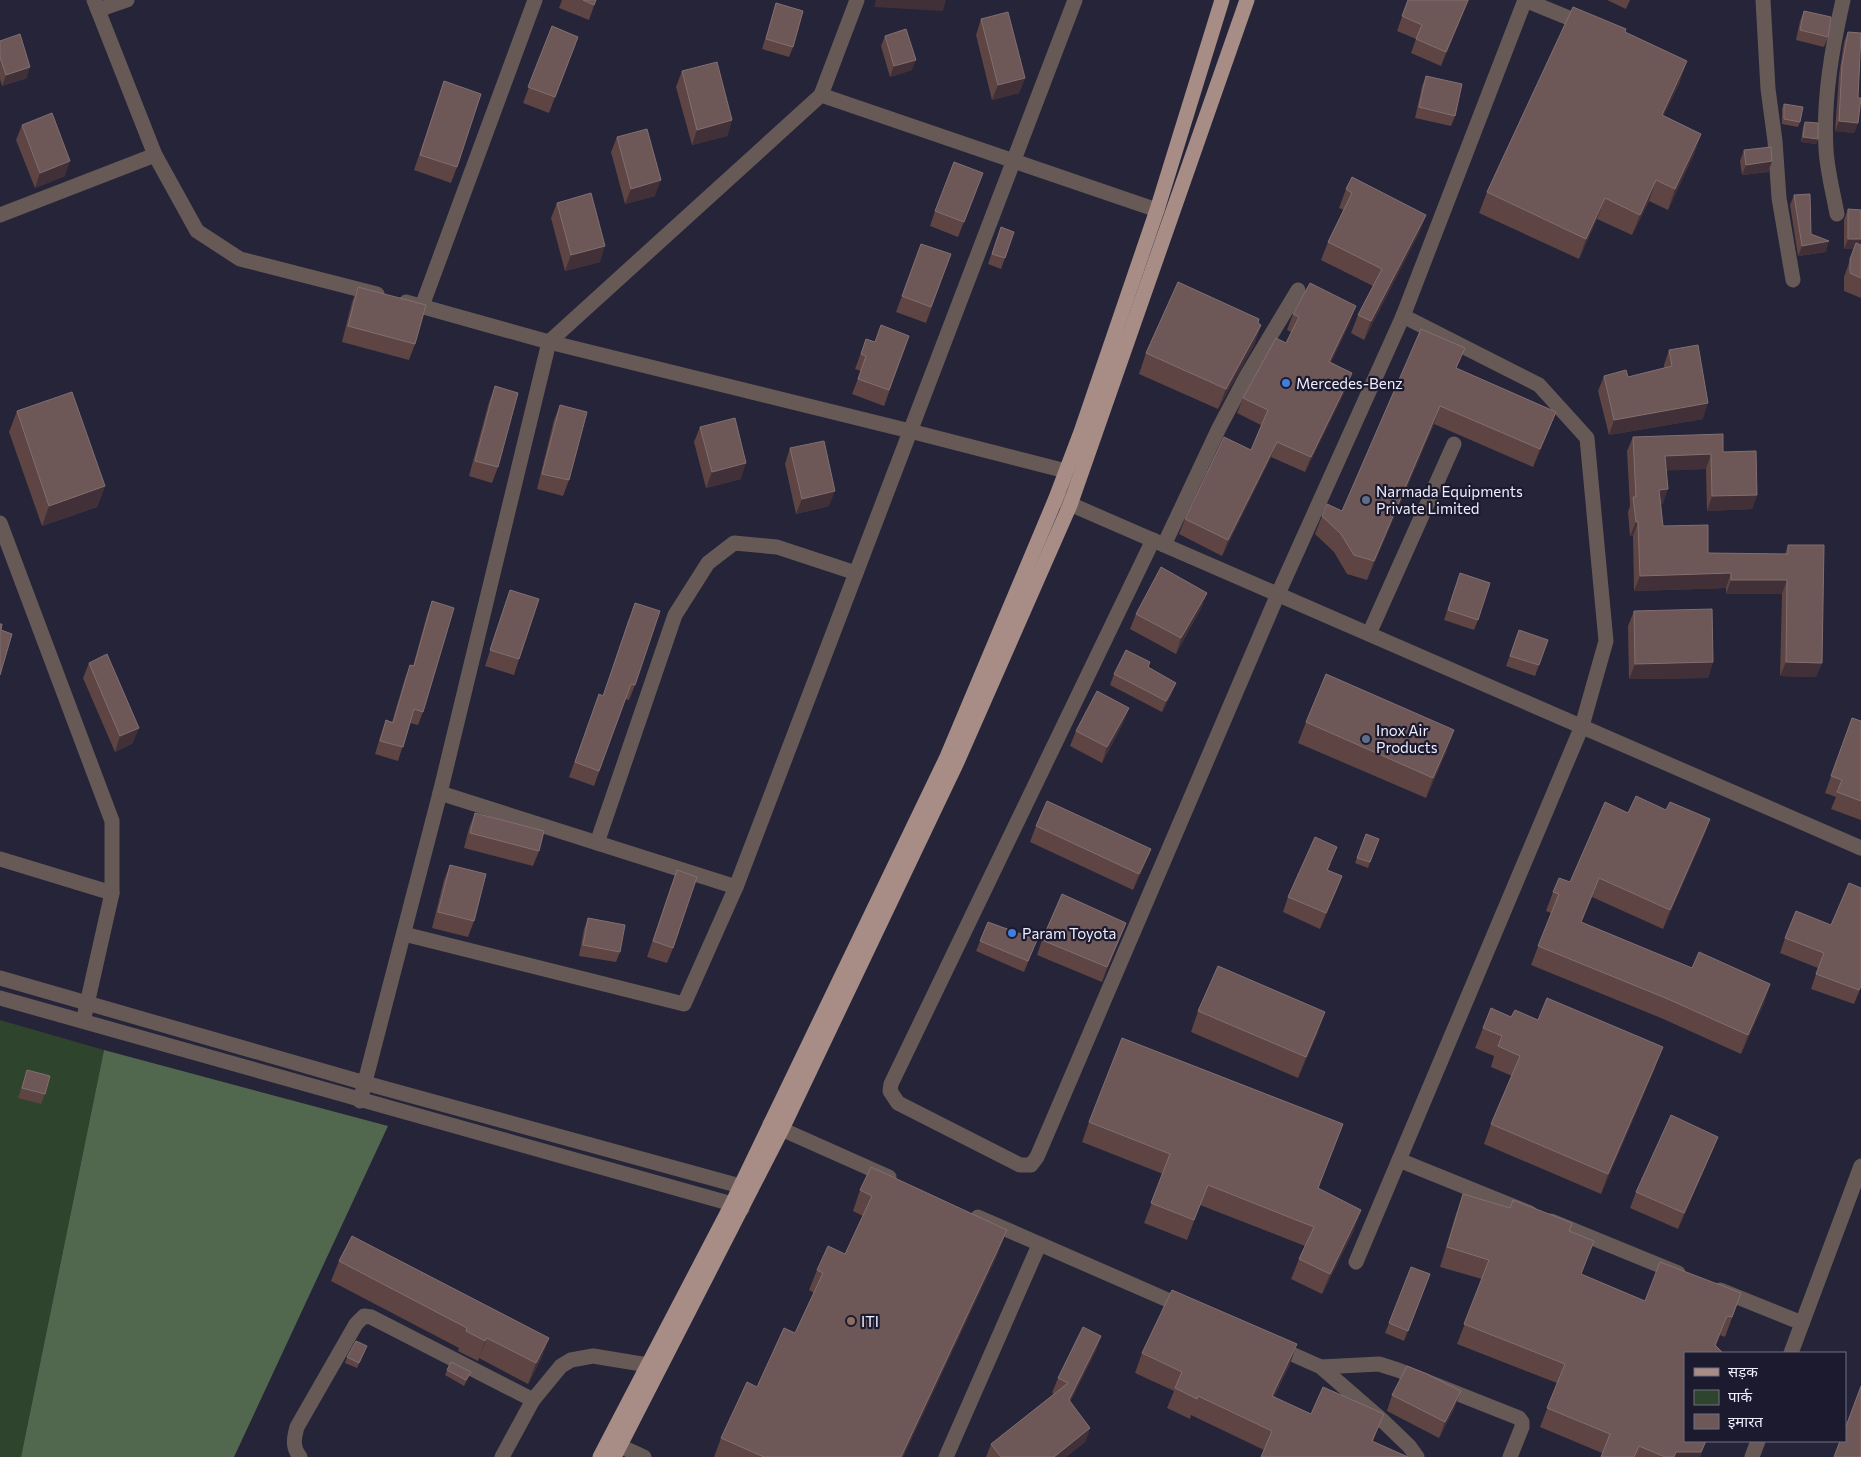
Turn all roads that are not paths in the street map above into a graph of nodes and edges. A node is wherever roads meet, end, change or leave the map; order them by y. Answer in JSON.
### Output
{"nodes":[{"id":1,"x":127,"y":0,"type":"edge"},
{"id":2,"x":535,"y":0,"type":"edge"},
{"id":3,"x":857,"y":0,"type":"edge"},
{"id":4,"x":1075,"y":0,"type":"edge"},
{"id":5,"x":1222,"y":0,"type":"edge"},
{"id":6,"x":1247,"y":0,"type":"edge"},
{"id":7,"x":1525,"y":0,"type":"edge"},
{"id":8,"x":1763,"y":0,"type":"edge"},
{"id":9,"x":1843,"y":0,"type":"edge"},
{"id":10,"x":96,"y":5,"type":"edge"},
{"id":11,"x":1596,"y":30,"type":"edge"},
{"id":12,"x":821,"y":94,"type":"junction"},
{"id":13,"x":155,"y":154,"type":"junction"},
{"id":14,"x":1014,"y":160,"type":"junction"},
{"id":15,"x":1158,"y":210,"type":"junction"},
{"id":16,"x":1836,"y":214,"type":"dead end"},
{"id":17,"x":0,"y":215,"type":"edge"},
{"id":18,"x":1793,"y":280,"type":"dead end"},
{"id":19,"x":1298,"y":290,"type":"dead end"},
{"id":20,"x":422,"y":306,"type":"junction"},
{"id":21,"x":1403,"y":316,"type":"junction"},
{"id":22,"x":549,"y":342,"type":"junction"},
{"id":23,"x":910,"y":431,"type":"junction"},
{"id":24,"x":1454,"y":444,"type":"dead end"},
{"id":25,"x":1066,"y":471,"type":"junction"},
{"id":26,"x":1063,"y":501,"type":"junction"},
{"id":27,"x":0,"y":522,"type":"edge"},
{"id":28,"x":1158,"y":543,"type":"junction"},
{"id":29,"x":856,"y":573,"type":"junction"},
{"id":30,"x":1278,"y":594,"type":"junction"},
{"id":31,"x":1369,"y":634,"type":"junction"},
{"id":32,"x":1582,"y":726,"type":"junction"},
{"id":33,"x":440,"y":794,"type":"junction"},
{"id":34,"x":597,"y":843,"type":"junction"},
{"id":35,"x":1861,"y":848,"type":"edge"},
{"id":36,"x":0,"y":859,"type":"edge"},
{"id":37,"x":736,"y":887,"type":"junction"},
{"id":38,"x":112,"y":893,"type":"junction"},
{"id":39,"x":404,"y":934,"type":"junction"},
{"id":40,"x":0,"y":978,"type":"edge"},
{"id":41,"x":0,"y":998,"type":"edge"},
{"id":42,"x":87,"y":1003,"type":"junction"},
{"id":43,"x":83,"y":1022,"type":"junction"},
{"id":44,"x":365,"y":1082,"type":"junction"},
{"id":45,"x":360,"y":1101,"type":"junction"},
{"id":46,"x":776,"y":1127,"type":"junction"},
{"id":47,"x":1399,"y":1160,"type":"junction"},
{"id":48,"x":1861,"y":1166,"type":"edge"},
{"id":49,"x":905,"y":1184,"type":"edge"},
{"id":50,"x":746,"y":1188,"type":"junction"},
{"id":51,"x":737,"y":1207,"type":"junction"},
{"id":52,"x":967,"y":1212,"type":"edge"},
{"id":53,"x":1039,"y":1245,"type":"junction"},
{"id":54,"x":1356,"y":1262,"type":"dead end"},
{"id":55,"x":1692,"y":1278,"type":"edge"},
{"id":56,"x":1710,"y":1286,"type":"edge"},
{"id":57,"x":1203,"y":1316,"type":"edge"},
{"id":58,"x":1802,"y":1323,"type":"junction"},
{"id":59,"x":1267,"y":1343,"type":"edge"},
{"id":60,"x":1791,"y":1352,"type":"edge"},
{"id":61,"x":648,"y":1366,"type":"junction"},
{"id":62,"x":1321,"y":1367,"type":"junction"},
{"id":63,"x":533,"y":1400,"type":"junction"},
{"id":64,"x":1758,"y":1442,"type":"edge"},
{"id":65,"x":617,"y":1451,"type":"edge"},
{"id":66,"x":300,"y":1457,"type":"edge"},
{"id":67,"x":502,"y":1457,"type":"edge"},
{"id":68,"x":600,"y":1457,"type":"edge"},
{"id":69,"x":644,"y":1457,"type":"edge"},
{"id":70,"x":946,"y":1457,"type":"edge"},
{"id":71,"x":1416,"y":1457,"type":"edge"},
{"id":72,"x":1510,"y":1457,"type":"edge"},
{"id":73,"x":1752,"y":1457,"type":"edge"}],
"edges":[{"from":1,"to":10,"type":"street"},
{"from":2,"to":20,"type":"street"},
{"from":3,"to":12,"type":"street"},
{"from":4,"to":14,"type":"street"},
{"from":5,"to":15,"type":"main road"},
{"from":6,"to":26,"type":"main road"},
{"from":7,"to":11,"type":"street"},
{"from":7,"to":21,"type":"street"},
{"from":8,"to":18,"type":"street"},
{"from":9,"to":16,"type":"street"},
{"from":10,"to":13,"type":"street"},
{"from":12,"to":14,"type":"street"},
{"from":12,"to":22,"type":"street"},
{"from":13,"to":17,"type":"street"},
{"from":13,"to":20,"type":"street"},
{"from":14,"to":15,"type":"street"},
{"from":14,"to":23,"type":"street"},
{"from":15,"to":25,"type":"main road"},
{"from":19,"to":28,"type":"street"},
{"from":20,"to":22,"type":"street"},
{"from":21,"to":30,"type":"street"},
{"from":21,"to":32,"type":"street"},
{"from":22,"to":23,"type":"street"},
{"from":22,"to":33,"type":"street"},
{"from":23,"to":25,"type":"street"},
{"from":23,"to":29,"type":"street"},
{"from":24,"to":31,"type":"street"},
{"from":25,"to":26,"type":"main road"},
{"from":26,"to":28,"type":"street"},
{"from":26,"to":46,"type":"main road"},
{"from":27,"to":38,"type":"street"},
{"from":28,"to":30,"type":"street"},
{"from":28,"to":30,"type":"street"},
{"from":29,"to":34,"type":"street"},
{"from":29,"to":37,"type":"street"},
{"from":30,"to":31,"type":"street"},
{"from":31,"to":32,"type":"street"},
{"from":32,"to":35,"type":"street"},
{"from":32,"to":47,"type":"street"},
{"from":33,"to":34,"type":"street"},
{"from":33,"to":39,"type":"street"},
{"from":34,"to":37,"type":"street"},
{"from":36,"to":38,"type":"street"},
{"from":37,"to":39,"type":"street"},
{"from":38,"to":42,"type":"street"},
{"from":39,"to":44,"type":"street"},
{"from":40,"to":42,"type":"street"},
{"from":41,"to":43,"type":"street"},
{"from":42,"to":43,"type":"street"},
{"from":42,"to":44,"type":"street"},
{"from":43,"to":45,"type":"street"},
{"from":44,"to":45,"type":"street"},
{"from":44,"to":50,"type":"street"},
{"from":45,"to":51,"type":"street"},
{"from":46,"to":49,"type":"street"},
{"from":46,"to":50,"type":"main road"},
{"from":47,"to":54,"type":"street"},
{"from":47,"to":55,"type":"street"},
{"from":48,"to":58,"type":"street"},
{"from":50,"to":51,"type":"main road"},
{"from":51,"to":61,"type":"main road"},
{"from":51,"to":65,"type":"main road"},
{"from":52,"to":53,"type":"street"},
{"from":53,"to":57,"type":"street"},
{"from":53,"to":70,"type":"street"},
{"from":56,"to":58,"type":"street"},
{"from":58,"to":60,"type":"street"},
{"from":59,"to":62,"type":"street"},
{"from":61,"to":63,"type":"street"},
{"from":61,"to":68,"type":"main road"},
{"from":62,"to":71,"type":"street"},
{"from":62,"to":72,"type":"street"},
{"from":63,"to":66,"type":"street"},
{"from":63,"to":67,"type":"street"},
{"from":64,"to":73,"type":"street"},
{"from":65,"to":69,"type":"street"}]}
